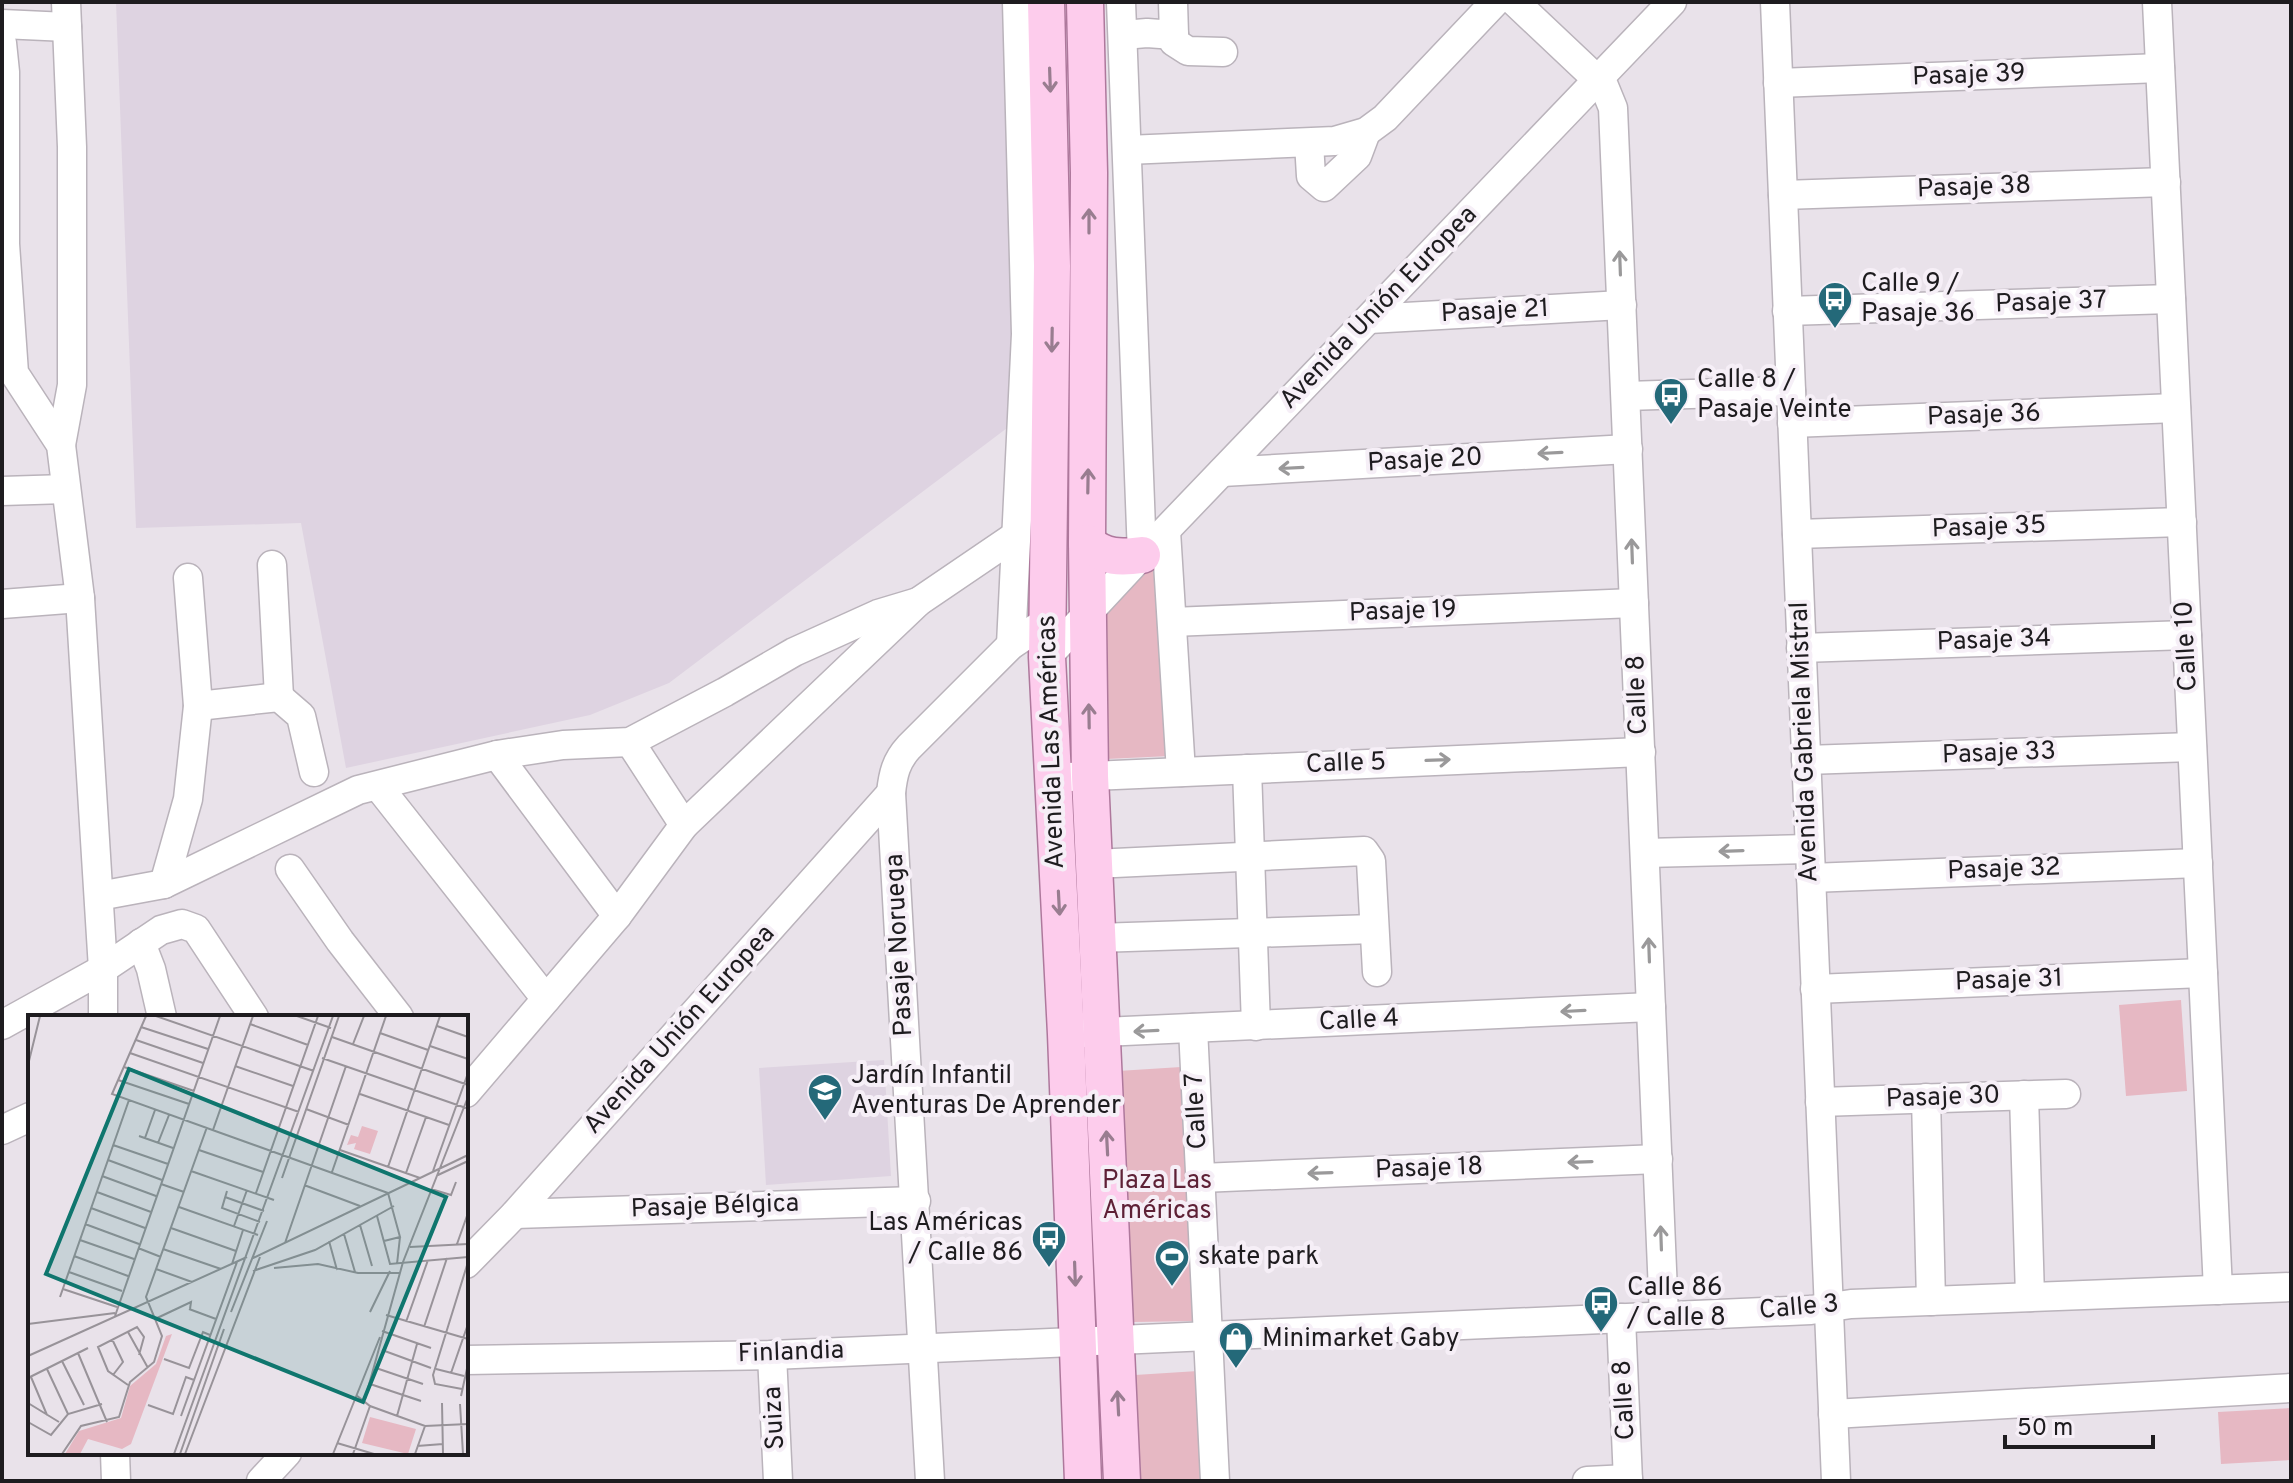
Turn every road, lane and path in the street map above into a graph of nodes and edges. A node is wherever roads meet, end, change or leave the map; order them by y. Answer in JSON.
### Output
{"nodes":[{"id":1,"x":1017,"y":2,"type":"edge"},
{"id":2,"x":1046,"y":2,"type":"edge"},
{"id":3,"x":1085,"y":2,"type":"edge"},
{"id":4,"x":1121,"y":2,"type":"edge"},
{"id":5,"x":1173,"y":2,"type":"edge"},
{"id":6,"x":1495,"y":2,"type":"edge"},
{"id":7,"x":1515,"y":2,"type":"edge"},
{"id":8,"x":1672,"y":2,"type":"edge"},
{"id":9,"x":1775,"y":2,"type":"edge"},
{"id":10,"x":2157,"y":2,"type":"edge"},
{"id":11,"x":66,"y":14,"type":"edge"},
{"id":12,"x":2,"y":24,"type":"edge"},
{"id":13,"x":1123,"y":35,"type":"junction"},
{"id":14,"x":1174,"y":35,"type":"junction"},
{"id":15,"x":2,"y":43,"type":"edge"},
{"id":16,"x":1223,"y":52,"type":"dead end"},
{"id":17,"x":2160,"y":68,"type":"junction"},
{"id":18,"x":1598,"y":80,"type":"junction"},
{"id":19,"x":1778,"y":83,"type":"junction"},
{"id":20,"x":3,"y":127,"type":"edge"},
{"id":21,"x":1366,"y":132,"type":"junction"},
{"id":22,"x":1309,"y":143,"type":"junction"},
{"id":23,"x":1127,"y":150,"type":"junction"},
{"id":24,"x":2166,"y":182,"type":"junction"},
{"id":25,"x":1783,"y":195,"type":"junction"},
{"id":26,"x":4,"y":244,"type":"edge"},
{"id":27,"x":2171,"y":299,"type":"junction"},
{"id":28,"x":1622,"y":305,"type":"junction"},
{"id":29,"x":1787,"y":311,"type":"junction"},
{"id":30,"x":1369,"y":319,"type":"junction"},
{"id":31,"x":8,"y":373,"type":"edge"},
{"id":32,"x":1791,"y":391,"type":"junction"},
{"id":33,"x":1626,"y":396,"type":"junction"},
{"id":34,"x":2176,"y":408,"type":"junction"},
{"id":35,"x":1792,"y":423,"type":"junction"},
{"id":36,"x":61,"y":445,"type":"junction"},
{"id":37,"x":1628,"y":449,"type":"junction"},
{"id":38,"x":1222,"y":472,"type":"junction"},
{"id":39,"x":66,"y":489,"type":"junction"},
{"id":40,"x":2,"y":491,"type":"edge"},
{"id":41,"x":2182,"y":522,"type":"junction"},
{"id":42,"x":1797,"y":534,"type":"junction"},
{"id":43,"x":1015,"y":536,"type":"junction"},
{"id":44,"x":1087,"y":543,"type":"junction"},
{"id":45,"x":1154,"y":543,"type":"junction"},
{"id":46,"x":272,"y":565,"type":"dead end"},
{"id":47,"x":188,"y":578,"type":"dead end"},
{"id":48,"x":1047,"y":583,"type":"junction"},
{"id":49,"x":80,"y":598,"type":"junction"},
{"id":50,"x":918,"y":602,"type":"junction"},
{"id":51,"x":1634,"y":603,"type":"junction"},
{"id":52,"x":2,"y":604,"type":"edge"},
{"id":53,"x":1088,"y":615,"type":"junction"},
{"id":54,"x":1047,"y":621,"type":"junction"},
{"id":55,"x":1172,"y":622,"type":"junction"},
{"id":56,"x":2187,"y":635,"type":"junction"},
{"id":57,"x":1011,"y":645,"type":"junction"},
{"id":58,"x":1801,"y":648,"type":"junction"},
{"id":59,"x":1047,"y":657,"type":"junction"},
{"id":60,"x":279,"y":697,"type":"junction"},
{"id":61,"x":198,"y":706,"type":"junction"},
{"id":62,"x":630,"y":742,"type":"junction"},
{"id":63,"x":2192,"y":747,"type":"junction"},
{"id":64,"x":1641,"y":752,"type":"junction"},
{"id":65,"x":497,"y":755,"type":"junction"},
{"id":66,"x":1806,"y":760,"type":"junction"},
{"id":67,"x":1247,"y":769,"type":"junction"},
{"id":68,"x":314,"y":772,"type":"dead end"},
{"id":69,"x":1181,"y":772,"type":"junction"},
{"id":70,"x":1090,"y":776,"type":"junction"},
{"id":71,"x":1052,"y":777,"type":"junction"},
{"id":72,"x":378,"y":786,"type":"junction"},
{"id":73,"x":891,"y":793,"type":"junction"},
{"id":74,"x":684,"y":825,"type":"junction"},
{"id":75,"x":1809,"y":849,"type":"junction"},
{"id":76,"x":1645,"y":853,"type":"junction"},
{"id":77,"x":1251,"y":858,"type":"junction"},
{"id":78,"x":2198,"y":863,"type":"junction"},
{"id":79,"x":1094,"y":864,"type":"junction"},
{"id":80,"x":290,"y":869,"type":"dead end"},
{"id":81,"x":1811,"y":878,"type":"junction"},
{"id":82,"x":164,"y":884,"type":"junction"},
{"id":83,"x":99,"y":896,"type":"junction"},
{"id":84,"x":617,"y":916,"type":"junction"},
{"id":85,"x":1374,"y":929,"type":"junction"},
{"id":86,"x":1254,"y":933,"type":"junction"},
{"id":87,"x":1097,"y":938,"type":"junction"},
{"id":88,"x":141,"y":943,"type":"junction"},
{"id":89,"x":103,"y":969,"type":"junction"},
{"id":90,"x":1377,"y":972,"type":"dead end"},
{"id":91,"x":2203,"y":973,"type":"junction"},
{"id":92,"x":1815,"y":989,"type":"junction"},
{"id":93,"x":546,"y":999,"type":"junction"},
{"id":94,"x":1651,"y":1007,"type":"junction"},
{"id":95,"x":103,"y":1015,"type":"edge"},
{"id":96,"x":162,"y":1015,"type":"edge"},
{"id":97,"x":253,"y":1015,"type":"edge"},
{"id":98,"x":397,"y":1015,"type":"edge"},
{"id":99,"x":2,"y":1025,"type":"edge"},
{"id":100,"x":1256,"y":1026,"type":"junction"},
{"id":101,"x":1193,"y":1028,"type":"junction"},
{"id":102,"x":1102,"y":1033,"type":"junction"},
{"id":103,"x":1066,"y":1034,"type":"junction"},
{"id":104,"x":468,"y":1091,"type":"edge"},
{"id":105,"x":2066,"y":1094,"type":"dead end"},
{"id":106,"x":2024,"y":1095,"type":"junction"},
{"id":107,"x":1926,"y":1098,"type":"junction"},
{"id":108,"x":1820,"y":1102,"type":"junction"},
{"id":109,"x":28,"y":1118,"type":"edge"},
{"id":110,"x":2,"y":1130,"type":"edge"},
{"id":111,"x":1658,"y":1159,"type":"junction"},
{"id":112,"x":1201,"y":1178,"type":"junction"},
{"id":113,"x":916,"y":1201,"type":"junction"},
{"id":114,"x":515,"y":1214,"type":"junction"},
{"id":115,"x":468,"y":1262,"type":"edge"},
{"id":116,"x":2291,"y":1287,"type":"edge"},
{"id":117,"x":2218,"y":1290,"type":"junction"},
{"id":118,"x":2030,"y":1297,"type":"junction"},
{"id":119,"x":1931,"y":1301,"type":"junction"},
{"id":120,"x":1828,"y":1308,"type":"junction"},
{"id":121,"x":1664,"y":1316,"type":"junction"},
{"id":122,"x":1621,"y":1318,"type":"junction"},
{"id":123,"x":1208,"y":1335,"type":"junction"},
{"id":124,"x":1115,"y":1339,"type":"junction"},
{"id":125,"x":1077,"y":1341,"type":"junction"},
{"id":126,"x":923,"y":1348,"type":"junction"},
{"id":127,"x":772,"y":1355,"type":"junction"},
{"id":128,"x":468,"y":1360,"type":"edge"},
{"id":129,"x":2291,"y":1388,"type":"edge"},
{"id":130,"x":1833,"y":1414,"type":"junction"},
{"id":131,"x":115,"y":1455,"type":"edge"},
{"id":132,"x":285,"y":1455,"type":"edge"},
{"id":133,"x":1628,"y":1480,"type":"edge"},
{"id":134,"x":116,"y":1481,"type":"edge"},
{"id":135,"x":261,"y":1481,"type":"edge"},
{"id":136,"x":778,"y":1481,"type":"edge"},
{"id":137,"x":930,"y":1481,"type":"edge"},
{"id":138,"x":1083,"y":1481,"type":"edge"},
{"id":139,"x":1122,"y":1481,"type":"edge"},
{"id":140,"x":1215,"y":1481,"type":"edge"},
{"id":141,"x":1587,"y":1481,"type":"edge"},
{"id":142,"x":1836,"y":1481,"type":"edge"}],
"edges":[{"from":1,"to":43,"type":"street"},
{"from":2,"to":48,"type":"main road","name":"Avenida Las Américas","one_way":true},
{"from":44,"to":3,"type":"main road","name":"Avenida Las Américas","one_way":true},
{"from":4,"to":13,"type":"street"},
{"from":5,"to":14,"type":"street"},
{"from":6,"to":21,"type":"street"},
{"from":7,"to":18,"type":"street"},
{"from":8,"to":18,"type":"street","name":"Avenida Unión Europea"},
{"from":9,"to":19,"type":"street","name":"Avenida Gabriela Mistral"},
{"from":10,"to":17,"type":"street","name":"Calle 10"},
{"from":11,"to":12,"type":"street"},
{"from":11,"to":36,"type":"street"},
{"from":13,"to":14,"type":"street"},
{"from":13,"to":23,"type":"street"},
{"from":14,"to":16,"type":"street"},
{"from":15,"to":20,"type":"street"},
{"from":17,"to":19,"type":"street","name":"Pasaje 39"},
{"from":17,"to":24,"type":"street","name":"Calle 10"},
{"from":28,"to":18,"type":"street","name":"Calle 8","one_way":true},
{"from":18,"to":30,"type":"street","name":"Avenida Unión Europea"},
{"from":19,"to":25,"type":"street","name":"Avenida Gabriela Mistral"},
{"from":20,"to":26,"type":"street"},
{"from":21,"to":22,"type":"street"},
{"from":21,"to":22,"type":"street"},
{"from":22,"to":23,"type":"street"},
{"from":23,"to":45,"type":"street"},
{"from":24,"to":25,"type":"street","name":"Pasaje 38"},
{"from":24,"to":27,"type":"street","name":"Calle 10"},
{"from":25,"to":29,"type":"street","name":"Avenida Gabriela Mistral"},
{"from":26,"to":31,"type":"street"},
{"from":27,"to":29,"type":"street","name":"Pasaje 37"},
{"from":27,"to":34,"type":"street","name":"Calle 10"},
{"from":28,"to":30,"type":"street","name":"Pasaje 21"},
{"from":28,"to":33,"type":"street","name":"Calle 8"},
{"from":29,"to":32,"type":"street","name":"Avenida Gabriela Mistral"},
{"from":30,"to":38,"type":"street","name":"Avenida Unión Europea"},
{"from":31,"to":36,"type":"street"},
{"from":32,"to":33,"type":"street"},
{"from":32,"to":35,"type":"street","name":"Avenida Gabriela Mistral"},
{"from":33,"to":37,"type":"street","name":"Calle 8"},
{"from":34,"to":35,"type":"street","name":"Pasaje 36"},
{"from":34,"to":41,"type":"street","name":"Calle 10"},
{"from":35,"to":42,"type":"street","name":"Avenida Gabriela Mistral"},
{"from":36,"to":39,"type":"street"},
{"from":37,"to":38,"type":"street","name":"Pasaje 20","one_way":true},
{"from":51,"to":37,"type":"street","name":"Calle 8","one_way":true},
{"from":38,"to":45,"type":"street","name":"Avenida Unión Europea"},
{"from":39,"to":40,"type":"street"},
{"from":39,"to":49,"type":"street"},
{"from":41,"to":42,"type":"street","name":"Pasaje 35"},
{"from":41,"to":56,"type":"street","name":"Calle 10"},
{"from":42,"to":58,"type":"street","name":"Avenida Gabriela Mistral"},
{"from":43,"to":50,"type":"street"},
{"from":43,"to":57,"type":"street"},
{"from":44,"to":45,"type":"main road"},
{"from":44,"to":53,"type":"main road","name":"Avenida Las Américas"},
{"from":45,"to":53,"type":"street","name":"Avenida Unión Europea"},
{"from":45,"to":55,"type":"street"},
{"from":46,"to":60,"type":"street"},
{"from":47,"to":61,"type":"street"},
{"from":48,"to":53,"type":"street"},
{"from":48,"to":54,"type":"main road","name":"Avenida Las Américas"},
{"from":49,"to":52,"type":"street"},
{"from":49,"to":83,"type":"street"},
{"from":50,"to":62,"type":"street"},
{"from":50,"to":74,"type":"street"},
{"from":51,"to":55,"type":"street","name":"Pasaje 19"},
{"from":51,"to":64,"type":"street","name":"Calle 8"},
{"from":53,"to":59,"type":"street","name":"Avenida Unión Europea"},
{"from":70,"to":53,"type":"main road","name":"Avenida Las Américas","one_way":true},
{"from":54,"to":57,"type":"street"},
{"from":54,"to":59,"type":"main road","name":"Avenida Las Américas"},
{"from":55,"to":69,"type":"street"},
{"from":56,"to":58,"type":"street","name":"Pasaje 34"},
{"from":56,"to":63,"type":"street","name":"Calle 10"},
{"from":57,"to":73,"type":"street"},
{"from":58,"to":66,"type":"street","name":"Avenida Gabriela Mistral"},
{"from":59,"to":71,"type":"main road","name":"Avenida Las Américas"},
{"from":60,"to":61,"type":"street"},
{"from":60,"to":68,"type":"street"},
{"from":61,"to":82,"type":"street"},
{"from":62,"to":65,"type":"street"},
{"from":62,"to":74,"type":"street"},
{"from":63,"to":66,"type":"street","name":"Pasaje 33"},
{"from":63,"to":78,"type":"street","name":"Calle 10"},
{"from":67,"to":64,"type":"street","name":"Calle 5","one_way":true},
{"from":64,"to":76,"type":"street","name":"Calle 8"},
{"from":65,"to":72,"type":"street"},
{"from":65,"to":84,"type":"street"},
{"from":66,"to":75,"type":"street","name":"Avenida Gabriela Mistral"},
{"from":67,"to":69,"type":"street","name":"Calle 5"},
{"from":67,"to":77,"type":"street"},
{"from":69,"to":70,"type":"street","name":"Calle 5"},
{"from":70,"to":71,"type":"street","name":"Calle 5"},
{"from":70,"to":79,"type":"main road","name":"Avenida Las Américas"},
{"from":71,"to":103,"type":"main road","name":"Avenida Las Américas","one_way":true},
{"from":72,"to":82,"type":"street"},
{"from":72,"to":93,"type":"street"},
{"from":73,"to":113,"type":"street","name":"Pasaje Noruega"},
{"from":73,"to":114,"type":"street","name":"Avenida Unión Europea"},
{"from":74,"to":84,"type":"street"},
{"from":75,"to":76,"type":"street","one_way":true},
{"from":75,"to":81,"type":"street","name":"Avenida Gabriela Mistral"},
{"from":94,"to":76,"type":"street","name":"Calle 8","one_way":true},
{"from":77,"to":79,"type":"street"},
{"from":77,"to":85,"type":"street"},
{"from":77,"to":86,"type":"street"},
{"from":78,"to":81,"type":"street","name":"Pasaje 32"},
{"from":78,"to":91,"type":"street","name":"Calle 10"},
{"from":79,"to":87,"type":"main road","name":"Avenida Las Américas"},
{"from":80,"to":98,"type":"street"},
{"from":81,"to":92,"type":"street","name":"Avenida Gabriela Mistral"},
{"from":82,"to":83,"type":"street"},
{"from":83,"to":89,"type":"street"},
{"from":84,"to":93,"type":"street"},
{"from":85,"to":86,"type":"street"},
{"from":85,"to":90,"type":"street"},
{"from":86,"to":87,"type":"street"},
{"from":86,"to":100,"type":"street"},
{"from":87,"to":102,"type":"main road","name":"Avenida Las Américas"},
{"from":88,"to":89,"type":"street"},
{"from":88,"to":96,"type":"street"},
{"from":88,"to":97,"type":"street"},
{"from":89,"to":95,"type":"street"},
{"from":89,"to":99,"type":"street"},
{"from":91,"to":92,"type":"street","name":"Pasaje 31"},
{"from":91,"to":117,"type":"street","name":"Calle 10"},
{"from":92,"to":108,"type":"street","name":"Avenida Gabriela Mistral"},
{"from":93,"to":104,"type":"street"},
{"from":94,"to":100,"type":"street","name":"Calle 4","one_way":true},
{"from":94,"to":111,"type":"street","name":"Calle 8"},
{"from":100,"to":101,"type":"street","name":"Calle 4"},
{"from":101,"to":102,"type":"street","name":"Calle 4","one_way":true},
{"from":101,"to":112,"type":"street","name":"Calle 7"},
{"from":102,"to":103,"type":"street","name":"Calle 4"},
{"from":124,"to":102,"type":"main road","name":"Avenida Las Américas","one_way":true},
{"from":103,"to":125,"type":"main road","name":"Avenida Las Américas","one_way":true},
{"from":105,"to":106,"type":"street","name":"Pasaje 30"},
{"from":106,"to":107,"type":"street","name":"Pasaje 30"},
{"from":106,"to":118,"type":"street"},
{"from":107,"to":108,"type":"street","name":"Pasaje 30"},
{"from":107,"to":119,"type":"street"},
{"from":108,"to":120,"type":"street","name":"Avenida Gabriela Mistral"},
{"from":109,"to":110,"type":"street"},
{"from":111,"to":112,"type":"street","name":"Pasaje 18","one_way":true},
{"from":121,"to":111,"type":"street","name":"Calle 8","one_way":true},
{"from":112,"to":123,"type":"street","name":"Calle 7"},
{"from":113,"to":114,"type":"street","name":"Pasaje Bélgica"},
{"from":113,"to":126,"type":"street","name":"Pasaje Noruega"},
{"from":114,"to":115,"type":"street","name":"Avenida Unión Europea"},
{"from":116,"to":117,"type":"street","name":"Calle 3"},
{"from":117,"to":118,"type":"street","name":"Calle 3"},
{"from":118,"to":119,"type":"street","name":"Calle 3"},
{"from":119,"to":120,"type":"street","name":"Calle 3"},
{"from":120,"to":121,"type":"street","name":"Calle 3"},
{"from":120,"to":130,"type":"street","name":"Avenida Gabriela Mistral"},
{"from":121,"to":122,"type":"street","name":"Calle 3"},
{"from":122,"to":123,"type":"street","name":"Calle 3"},
{"from":122,"to":133,"type":"street","name":"Calle 8"},
{"from":123,"to":124,"type":"street","name":"Calle 3"},
{"from":123,"to":140,"type":"street","name":"Calle 7"},
{"from":124,"to":125,"type":"street","name":"Finlandia"},
{"from":139,"to":124,"type":"main road","name":"Avenida Las Américas","one_way":true},
{"from":125,"to":126,"type":"street","name":"Finlandia"},
{"from":125,"to":138,"type":"main road","name":"Avenida Las Américas"},
{"from":126,"to":127,"type":"street","name":"Finlandia"},
{"from":126,"to":137,"type":"street","name":"Pasaje Noruega"},
{"from":127,"to":128,"type":"street","name":"Finlandia"},
{"from":127,"to":136,"type":"street","name":"Suiza"},
{"from":129,"to":130,"type":"street"},
{"from":130,"to":142,"type":"street","name":"Avenida Gabriela Mistral"},
{"from":131,"to":134,"type":"street"},
{"from":132,"to":135,"type":"street"},
{"from":133,"to":141,"type":"street"}]}
